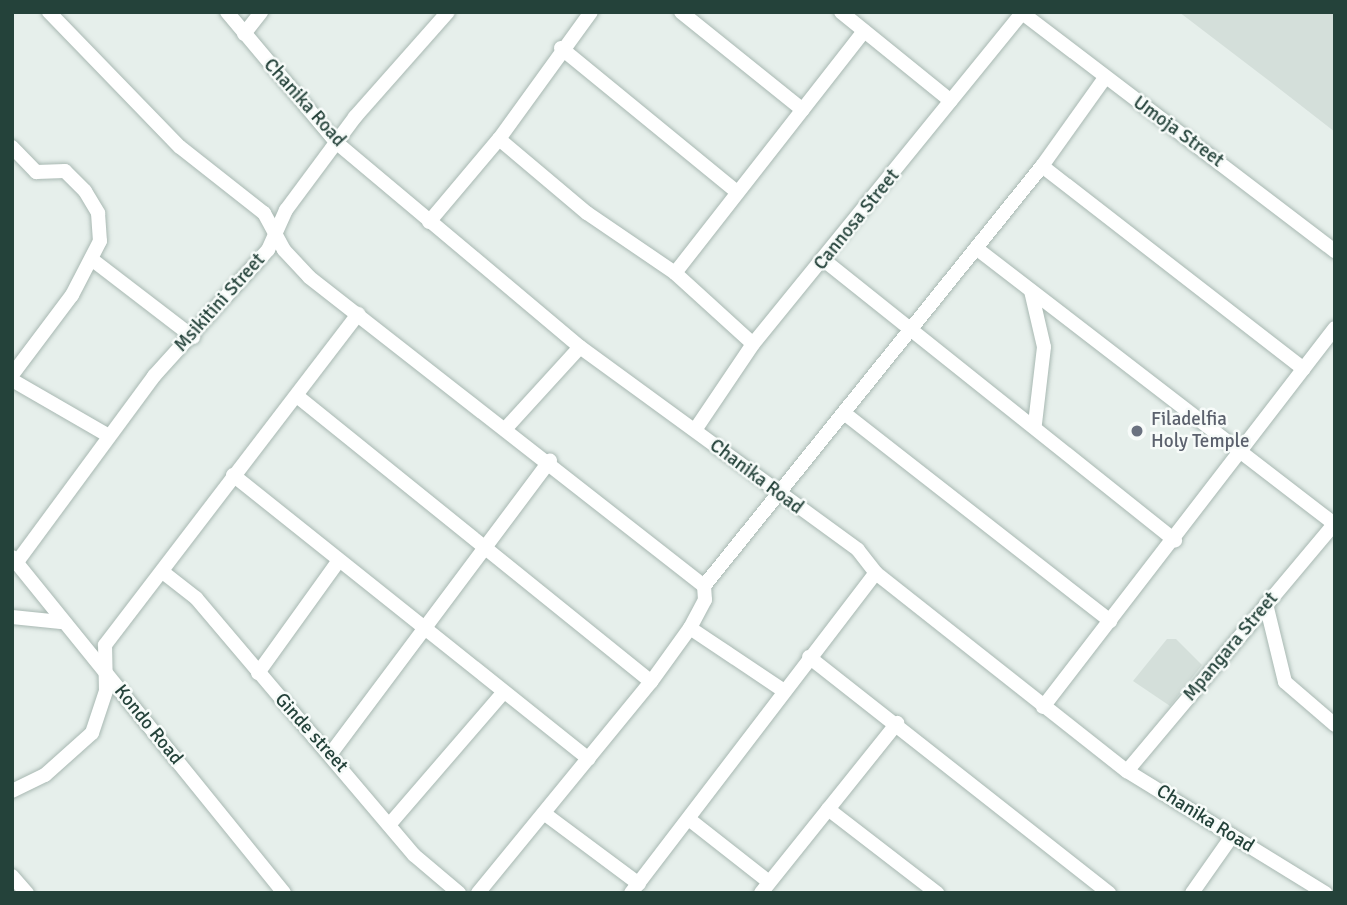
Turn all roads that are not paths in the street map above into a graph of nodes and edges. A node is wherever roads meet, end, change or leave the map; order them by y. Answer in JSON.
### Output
{"nodes":[{"id":1,"x":226,"y":12,"type":"edge"},
{"id":2,"x":261,"y":12,"type":"edge"},
{"id":3,"x":448,"y":12,"type":"edge"},
{"id":4,"x":591,"y":12,"type":"edge"},
{"id":5,"x":681,"y":12,"type":"edge"},
{"id":6,"x":841,"y":12,"type":"edge"},
{"id":7,"x":1022,"y":12,"type":"edge"},
{"id":8,"x":56,"y":15,"type":"edge"},
{"id":9,"x":864,"y":31,"type":"junction"},
{"id":10,"x":244,"y":34,"type":"junction"},
{"id":11,"x":561,"y":48,"type":"junction"},
{"id":12,"x":1104,"y":79,"type":"junction"},
{"id":13,"x":951,"y":101,"type":"junction"},
{"id":14,"x":803,"y":110,"type":"junction"},
{"id":15,"x":499,"y":139,"type":"junction"},
{"id":16,"x":337,"y":143,"type":"junction"},
{"id":17,"x":12,"y":147,"type":"edge"},
{"id":18,"x":1042,"y":166,"type":"junction"},
{"id":19,"x":736,"y":191,"type":"junction"},
{"id":20,"x":429,"y":222,"type":"junction"},
{"id":21,"x":276,"y":232,"type":"junction"},
{"id":22,"x":976,"y":248,"type":"junction"},
{"id":23,"x":1335,"y":251,"type":"edge"},
{"id":24,"x":94,"y":261,"type":"junction"},
{"id":25,"x":825,"y":261,"type":"junction"},
{"id":26,"x":675,"y":272,"type":"junction"},
{"id":27,"x":1031,"y":291,"type":"junction"},
{"id":28,"x":358,"y":314,"type":"junction"},
{"id":29,"x":1335,"y":328,"type":"edge"},
{"id":30,"x":911,"y":332,"type":"junction"},
{"id":31,"x":193,"y":337,"type":"junction"},
{"id":32,"x":753,"y":344,"type":"junction"},
{"id":33,"x":580,"y":346,"type":"junction"},
{"id":34,"x":1304,"y":369,"type":"junction"},
{"id":35,"x":13,"y":372,"type":"edge"},
{"id":36,"x":297,"y":397,"type":"junction"},
{"id":37,"x":844,"y":413,"type":"junction"},
{"id":38,"x":1034,"y":424,"type":"junction"},
{"id":39,"x":507,"y":427,"type":"junction"},
{"id":40,"x":695,"y":430,"type":"junction"},
{"id":41,"x":109,"y":436,"type":"junction"},
{"id":42,"x":1242,"y":455,"type":"junction"},
{"id":43,"x":550,"y":461,"type":"junction"},
{"id":44,"x":233,"y":475,"type":"junction"},
{"id":45,"x":779,"y":496,"type":"junction"},
{"id":46,"x":1334,"y":523,"type":"edge"},
{"id":47,"x":1175,"y":540,"type":"junction"},
{"id":48,"x":488,"y":548,"type":"junction"},
{"id":49,"x":15,"y":560,"type":"edge"},
{"id":50,"x":337,"y":564,"type":"junction"},
{"id":51,"x":164,"y":573,"type":"junction"},
{"id":52,"x":876,"y":573,"type":"junction"},
{"id":53,"x":704,"y":586,"type":"junction"},
{"id":54,"x":1266,"y":604,"type":"junction"},
{"id":55,"x":12,"y":617,"type":"edge"},
{"id":56,"x":1110,"y":621,"type":"junction"},
{"id":57,"x":61,"y":622,"type":"junction"},
{"id":58,"x":690,"y":628,"type":"junction"},
{"id":59,"x":423,"y":631,"type":"junction"},
{"id":60,"x":808,"y":657,"type":"junction"},
{"id":61,"x":102,"y":669,"type":"junction"},
{"id":62,"x":258,"y":673,"type":"junction"},
{"id":63,"x":651,"y":682,"type":"junction"},
{"id":64,"x":784,"y":691,"type":"junction"},
{"id":65,"x":502,"y":694,"type":"junction"},
{"id":66,"x":1043,"y":708,"type":"junction"},
{"id":67,"x":897,"y":723,"type":"junction"},
{"id":68,"x":1335,"y":725,"type":"edge"},
{"id":69,"x":332,"y":752,"type":"junction"},
{"id":70,"x":589,"y":759,"type":"junction"},
{"id":71,"x":1127,"y":771,"type":"junction"},
{"id":72,"x":12,"y":791,"type":"edge"},
{"id":73,"x":828,"y":809,"type":"junction"},
{"id":74,"x":545,"y":814,"type":"junction"},
{"id":75,"x":690,"y":820,"type":"junction"},
{"id":76,"x":389,"y":825,"type":"junction"},
{"id":77,"x":1232,"y":836,"type":"junction"},
{"id":78,"x":12,"y":876,"type":"edge"},
{"id":79,"x":765,"y":887,"type":"edge"},
{"id":80,"x":635,"y":888,"type":"edge"},
{"id":81,"x":1321,"y":892,"type":"edge"},
{"id":82,"x":27,"y":893,"type":"edge"},
{"id":83,"x":284,"y":893,"type":"edge"},
{"id":84,"x":459,"y":893,"type":"edge"},
{"id":85,"x":478,"y":893,"type":"edge"},
{"id":86,"x":937,"y":893,"type":"edge"},
{"id":87,"x":1109,"y":893,"type":"edge"},
{"id":88,"x":1192,"y":893,"type":"edge"}],
"edges":[{"from":1,"to":10,"type":"street","name":"Chanika Road"},
{"from":2,"to":10,"type":"street"},
{"from":3,"to":16,"type":"street","name":"Msikitini Street"},
{"from":4,"to":11,"type":"street"},
{"from":5,"to":14,"type":"street"},
{"from":6,"to":9,"type":"street"},
{"from":7,"to":12,"type":"street","name":"Umoja Street"},
{"from":7,"to":13,"type":"street","name":"Cannosa Street"},
{"from":8,"to":21,"type":"street"},
{"from":9,"to":13,"type":"street"},
{"from":9,"to":14,"type":"street"},
{"from":10,"to":16,"type":"street","name":"Chanika Road"},
{"from":11,"to":15,"type":"street"},
{"from":11,"to":19,"type":"street"},
{"from":12,"to":18,"type":"street"},
{"from":12,"to":23,"type":"street","name":"Umoja Street"},
{"from":13,"to":25,"type":"street","name":"Cannosa Street"},
{"from":14,"to":19,"type":"street"},
{"from":15,"to":20,"type":"street"},
{"from":15,"to":26,"type":"street"},
{"from":16,"to":20,"type":"street","name":"Chanika Road"},
{"from":16,"to":21,"type":"street","name":"Msikitini Street"},
{"from":17,"to":24,"type":"street"},
{"from":18,"to":22,"type":"street"},
{"from":18,"to":34,"type":"street"},
{"from":19,"to":26,"type":"street"},
{"from":20,"to":33,"type":"street","name":"Chanika Road"},
{"from":21,"to":28,"type":"street"},
{"from":21,"to":31,"type":"street","name":"Msikitini Street"},
{"from":22,"to":27,"type":"street"},
{"from":22,"to":30,"type":"street"},
{"from":24,"to":31,"type":"street"},
{"from":24,"to":35,"type":"street"},
{"from":25,"to":30,"type":"street"},
{"from":25,"to":32,"type":"street","name":"Cannosa Street"},
{"from":26,"to":32,"type":"street"},
{"from":27,"to":38,"type":"street"},
{"from":27,"to":42,"type":"street"},
{"from":28,"to":36,"type":"street"},
{"from":28,"to":39,"type":"street"},
{"from":29,"to":34,"type":"street"},
{"from":30,"to":37,"type":"street"},
{"from":30,"to":38,"type":"street"},
{"from":31,"to":41,"type":"street","name":"Msikitini Street"},
{"from":32,"to":40,"type":"street","name":"Cannosa Street"},
{"from":33,"to":39,"type":"street"},
{"from":33,"to":40,"type":"street","name":"Chanika Road"},
{"from":34,"to":42,"type":"street"},
{"from":35,"to":41,"type":"street"},
{"from":36,"to":44,"type":"street"},
{"from":36,"to":48,"type":"street"},
{"from":37,"to":45,"type":"street"},
{"from":37,"to":56,"type":"street"},
{"from":38,"to":47,"type":"street"},
{"from":39,"to":43,"type":"street"},
{"from":40,"to":45,"type":"street","name":"Chanika Road"},
{"from":41,"to":49,"type":"street","name":"Msikitini Street"},
{"from":42,"to":46,"type":"street"},
{"from":42,"to":47,"type":"street"},
{"from":43,"to":48,"type":"street"},
{"from":43,"to":53,"type":"street"},
{"from":44,"to":50,"type":"street"},
{"from":44,"to":51,"type":"street"},
{"from":45,"to":52,"type":"street","name":"Chanika Road"},
{"from":45,"to":53,"type":"street"},
{"from":46,"to":54,"type":"street","name":"Mpangara Street"},
{"from":47,"to":56,"type":"street"},
{"from":48,"to":59,"type":"street"},
{"from":48,"to":63,"type":"street"},
{"from":49,"to":57,"type":"street","name":"Kondo Road"},
{"from":50,"to":59,"type":"street"},
{"from":50,"to":62,"type":"street"},
{"from":51,"to":61,"type":"street"},
{"from":51,"to":62,"type":"street","name":"Ginde street"},
{"from":52,"to":60,"type":"street"},
{"from":52,"to":66,"type":"street","name":"Chanika Road"},
{"from":53,"to":58,"type":"street"},
{"from":54,"to":68,"type":"street"},
{"from":54,"to":71,"type":"street","name":"Mpangara Street"},
{"from":55,"to":57,"type":"street"},
{"from":56,"to":66,"type":"street"},
{"from":57,"to":61,"type":"street","name":"Kondo Road"},
{"from":58,"to":63,"type":"street"},
{"from":58,"to":64,"type":"street"},
{"from":59,"to":65,"type":"street"},
{"from":59,"to":69,"type":"street"},
{"from":60,"to":64,"type":"street"},
{"from":60,"to":67,"type":"street"},
{"from":61,"to":72,"type":"street"},
{"from":61,"to":83,"type":"street","name":"Kondo Road"},
{"from":62,"to":69,"type":"street","name":"Ginde street"},
{"from":63,"to":70,"type":"street"},
{"from":64,"to":75,"type":"street"},
{"from":65,"to":70,"type":"street"},
{"from":65,"to":76,"type":"street"},
{"from":66,"to":71,"type":"street","name":"Chanika Road"},
{"from":67,"to":73,"type":"street"},
{"from":67,"to":87,"type":"street"},
{"from":69,"to":76,"type":"street","name":"Ginde street"},
{"from":70,"to":74,"type":"street"},
{"from":71,"to":77,"type":"street","name":"Chanika Road"},
{"from":73,"to":79,"type":"street"},
{"from":73,"to":86,"type":"street"},
{"from":74,"to":80,"type":"street"},
{"from":74,"to":85,"type":"street"},
{"from":75,"to":79,"type":"street"},
{"from":75,"to":80,"type":"street"},
{"from":76,"to":84,"type":"street","name":"Ginde street"},
{"from":77,"to":81,"type":"street","name":"Chanika Road"},
{"from":77,"to":88,"type":"street"},
{"from":78,"to":82,"type":"street"}]}
